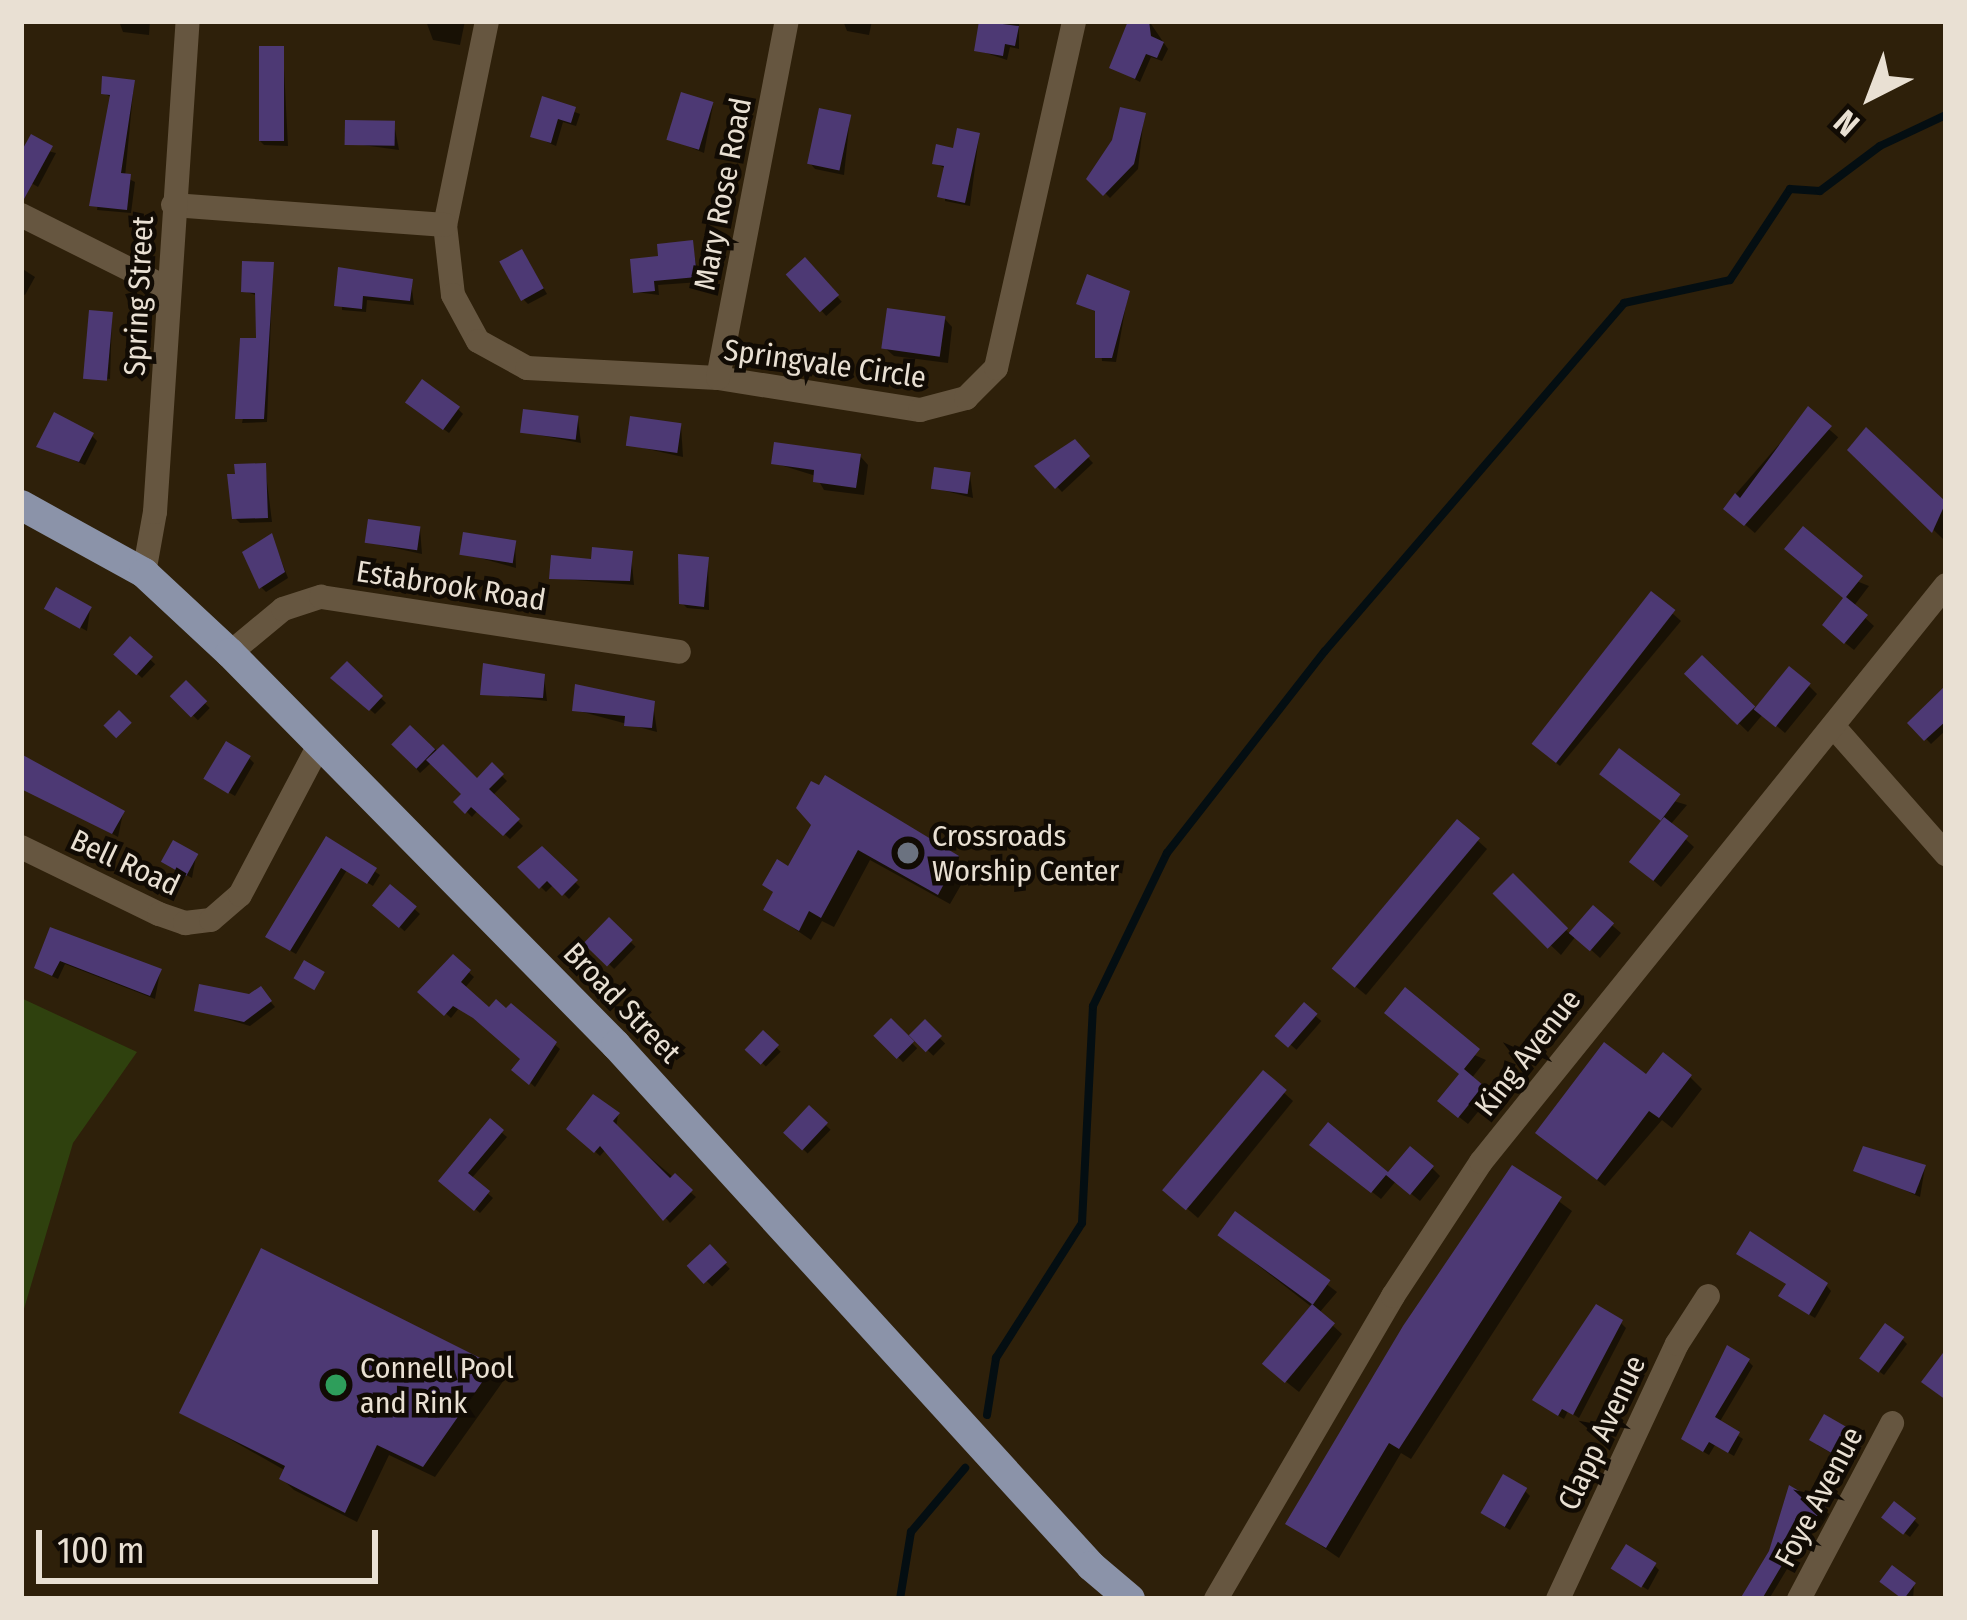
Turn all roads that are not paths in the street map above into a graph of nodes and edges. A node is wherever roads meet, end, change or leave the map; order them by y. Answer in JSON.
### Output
{"nodes":[{"id":1,"x":188,"y":21,"type":"edge"},
{"id":2,"x":488,"y":21,"type":"edge"},
{"id":3,"x":787,"y":21,"type":"edge"},
{"id":4,"x":1074,"y":21,"type":"edge"},
{"id":5,"x":172,"y":205,"type":"junction"},
{"id":6,"x":21,"y":215,"type":"edge"},
{"id":7,"x":445,"y":225,"type":"junction"},
{"id":8,"x":169,"y":289,"type":"junction"},
{"id":9,"x":718,"y":379,"type":"junction"},
{"id":10,"x":21,"y":505,"type":"edge"},
{"id":11,"x":144,"y":573,"type":"junction"},
{"id":12,"x":1946,"y":585,"type":"edge"},
{"id":13,"x":230,"y":652,"type":"junction"},
{"id":14,"x":679,"y":652,"type":"dead end"},
{"id":15,"x":1833,"y":726,"type":"junction"},
{"id":16,"x":320,"y":743,"type":"junction"},
{"id":17,"x":21,"y":847,"type":"edge"},
{"id":18,"x":1946,"y":854,"type":"edge"},
{"id":19,"x":1708,"y":1296,"type":"dead end"},
{"id":20,"x":1892,"y":1423,"type":"dead end"},
{"id":21,"x":1130,"y":1599,"type":"edge"},
{"id":22,"x":1216,"y":1599,"type":"edge"},
{"id":23,"x":1558,"y":1599,"type":"edge"},
{"id":24,"x":1798,"y":1599,"type":"edge"}],
"edges":[{"from":1,"to":5,"type":"street","name":"Spring Street"},
{"from":2,"to":7,"type":"street","name":"Springvale Circle"},
{"from":3,"to":9,"type":"street","name":"Mary Rose Road"},
{"from":4,"to":9,"type":"street","name":"Springvale Circle"},
{"from":5,"to":7,"type":"street"},
{"from":5,"to":8,"type":"street","name":"Spring Street"},
{"from":6,"to":8,"type":"street"},
{"from":7,"to":9,"type":"street","name":"Springvale Circle"},
{"from":8,"to":11,"type":"street","name":"Spring Street"},
{"from":10,"to":11,"type":"main road","name":"Broad Street"},
{"from":11,"to":13,"type":"main road","name":"Broad Street"},
{"from":12,"to":15,"type":"street","name":"King Avenue"},
{"from":13,"to":14,"type":"street","name":"Estabrook Road"},
{"from":13,"to":16,"type":"main road","name":"Broad Street"},
{"from":15,"to":18,"type":"street"},
{"from":15,"to":22,"type":"street","name":"King Avenue"},
{"from":16,"to":17,"type":"street","name":"Bell Road"},
{"from":16,"to":21,"type":"main road","name":"Broad Street"},
{"from":19,"to":23,"type":"street","name":"Clapp Avenue"},
{"from":20,"to":24,"type":"street","name":"Foye Avenue"}]}
